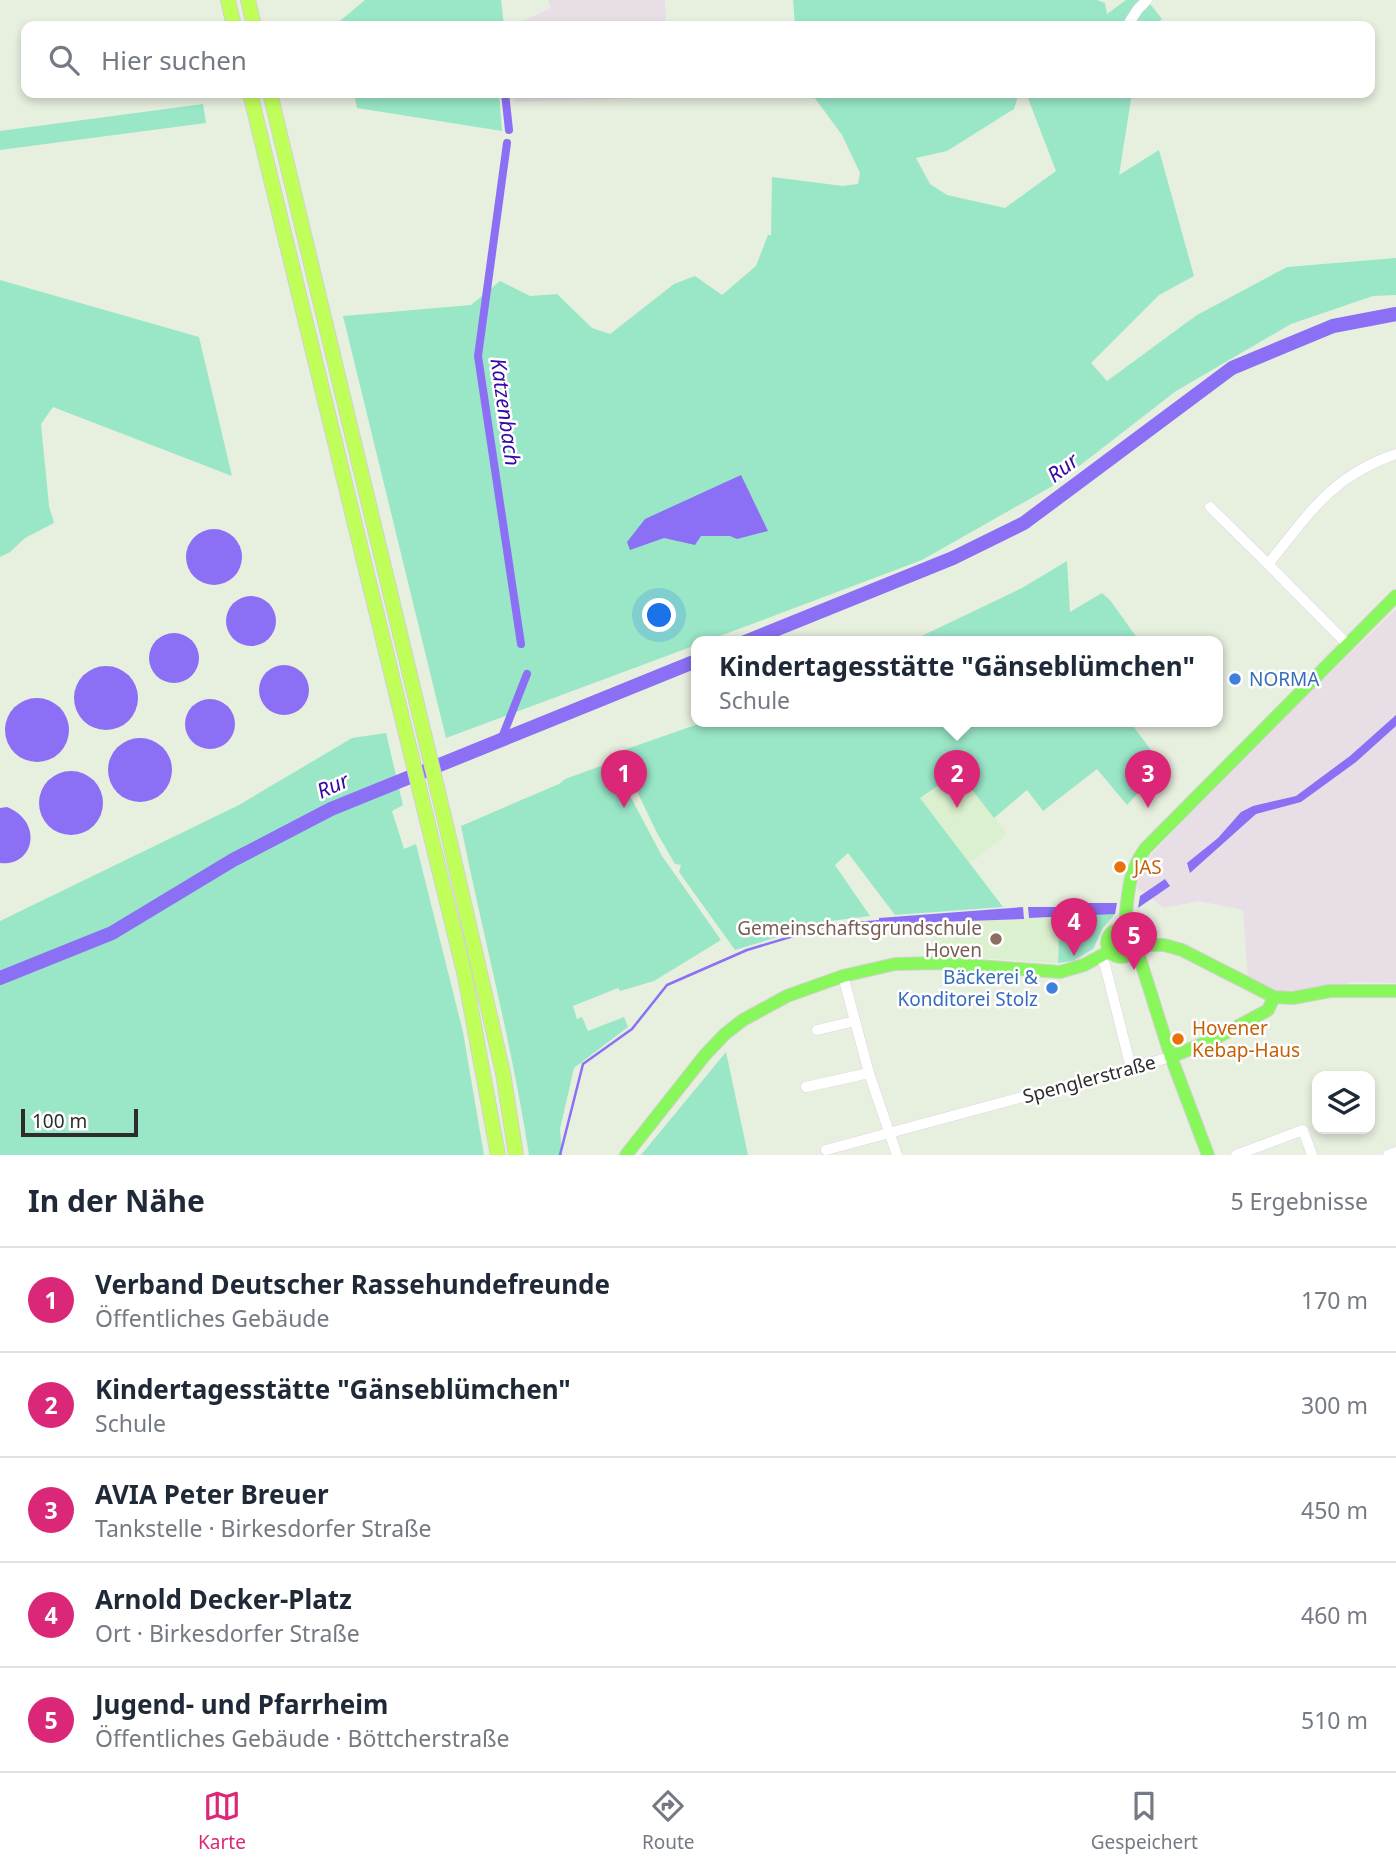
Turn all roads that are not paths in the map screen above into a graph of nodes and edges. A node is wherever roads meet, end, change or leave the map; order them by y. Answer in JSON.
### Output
{"nodes":[{"id":1,"x":228,"y":0,"type":"edge"},
{"id":2,"x":248,"y":0,"type":"edge"},
{"id":3,"x":1147,"y":0,"type":"edge"},
{"id":4,"x":233,"y":21,"type":"edge"},
{"id":5,"x":253,"y":21,"type":"edge"},
{"id":6,"x":1131,"y":21,"type":"edge"},
{"id":7,"x":251,"y":98,"type":"edge"},
{"id":8,"x":271,"y":98,"type":"edge"},
{"id":9,"x":1396,"y":454,"type":"edge"},
{"id":10,"x":1210,"y":507,"type":"dead end"},
{"id":11,"x":1268,"y":564,"type":"junction"},
{"id":12,"x":1396,"y":596,"type":"edge"},
{"id":13,"x":1348,"y":645,"type":"junction"},
{"id":14,"x":1124,"y":929,"type":"junction"},
{"id":15,"x":1133,"y":948,"type":"junction"},
{"id":16,"x":1105,"y":954,"type":"junction"},
{"id":17,"x":843,"y":976,"type":"junction"},
{"id":18,"x":1396,"y":991,"type":"edge"},
{"id":19,"x":1274,"y":997,"type":"junction"},
{"id":20,"x":855,"y":1021,"type":"junction"},
{"id":21,"x":817,"y":1030,"type":"dead end"},
{"id":22,"x":1171,"y":1057,"type":"junction"},
{"id":23,"x":1131,"y":1068,"type":"junction"},
{"id":24,"x":869,"y":1073,"type":"junction"},
{"id":25,"x":806,"y":1087,"type":"dead end"},
{"id":26,"x":889,"y":1134,"type":"junction"},
{"id":27,"x":826,"y":1150,"type":"dead end"},
{"id":28,"x":1396,"y":1152,"type":"edge"},
{"id":29,"x":498,"y":1155,"type":"edge"},
{"id":30,"x":516,"y":1155,"type":"edge"},
{"id":31,"x":626,"y":1155,"type":"edge"},
{"id":32,"x":897,"y":1155,"type":"edge"},
{"id":33,"x":1208,"y":1155,"type":"edge"},
{"id":34,"x":1236,"y":1155,"type":"edge"},
{"id":35,"x":1312,"y":1155,"type":"edge"},
{"id":36,"x":1388,"y":1155,"type":"edge"}],
"edges":[{"from":1,"to":4,"type":"highway"},
{"from":2,"to":5,"type":"highway"},
{"from":3,"to":6,"type":"street"},
{"from":7,"to":29,"type":"highway"},
{"from":8,"to":30,"type":"highway"},
{"from":9,"to":11,"type":"street"},
{"from":10,"to":11,"type":"street"},
{"from":11,"to":13,"type":"street"},
{"from":12,"to":13,"type":"main road"},
{"from":13,"to":14,"type":"main road"},
{"from":14,"to":15,"type":"main road"},
{"from":14,"to":16,"type":"main road"},
{"from":15,"to":16,"type":"main road"},
{"from":15,"to":19,"type":"main road"},
{"from":15,"to":22,"type":"main road"},
{"from":16,"to":17,"type":"main road"},
{"from":16,"to":23,"type":"street"},
{"from":17,"to":20,"type":"street"},
{"from":17,"to":31,"type":"main road"},
{"from":18,"to":19,"type":"main road"},
{"from":19,"to":22,"type":"main road","name":"Spenglerstraße"},
{"from":20,"to":21,"type":"street"},
{"from":20,"to":24,"type":"street"},
{"from":22,"to":23,"type":"street","name":"Spenglerstraße"},
{"from":22,"to":33,"type":"main road"},
{"from":23,"to":26,"type":"street","name":"Spenglerstraße"},
{"from":24,"to":25,"type":"street"},
{"from":24,"to":26,"type":"street"},
{"from":26,"to":27,"type":"street","name":"Spenglerstraße"},
{"from":26,"to":32,"type":"street"},
{"from":28,"to":36,"type":"street"},
{"from":34,"to":35,"type":"street"}]}
